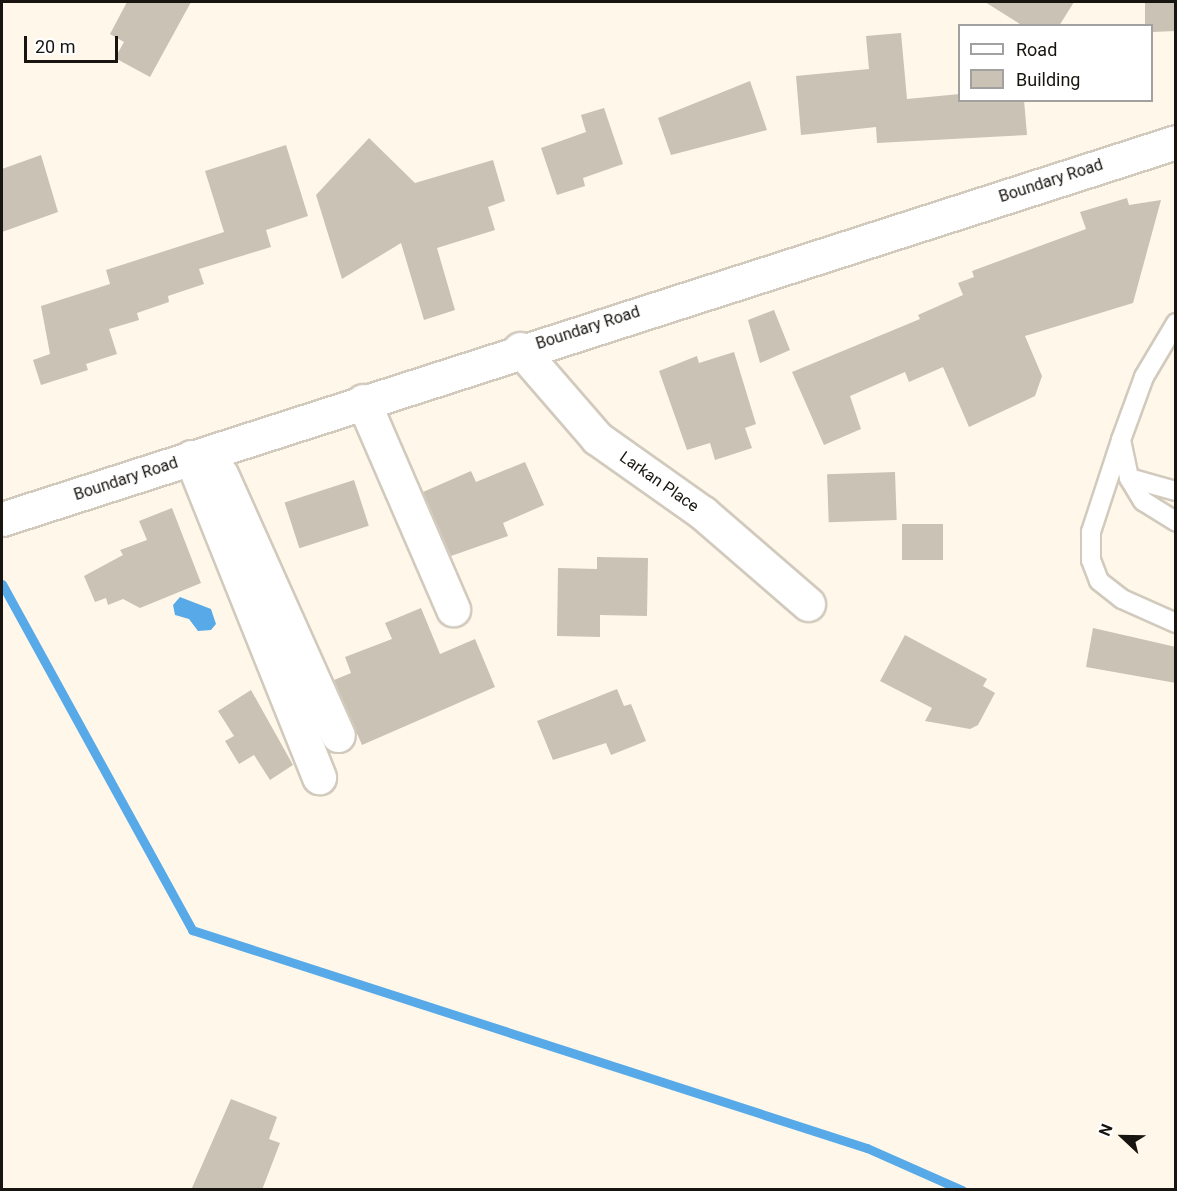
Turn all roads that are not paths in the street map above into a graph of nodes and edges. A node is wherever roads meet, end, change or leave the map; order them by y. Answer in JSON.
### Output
{"nodes":[{"id":1,"x":1176,"y":142,"type":"edge"},
{"id":2,"x":1176,"y":323,"type":"edge"},
{"id":3,"x":520,"y":349,"type":"junction"},
{"id":4,"x":363,"y":401,"type":"junction"},
{"id":5,"x":1121,"y":440,"type":"junction"},
{"id":6,"x":201,"y":454,"type":"junction"},
{"id":7,"x":1129,"y":478,"type":"junction"},
{"id":8,"x":1176,"y":491,"type":"edge"},
{"id":9,"x":2,"y":519,"type":"edge"},
{"id":10,"x":1176,"y":522,"type":"edge"},
{"id":11,"x":808,"y":604,"type":"dead end"},
{"id":12,"x":453,"y":609,"type":"dead end"},
{"id":13,"x":1176,"y":623,"type":"edge"},
{"id":14,"x":338,"y":735,"type":"dead end"},
{"id":15,"x":319,"y":777,"type":"dead end"}],
"edges":[{"from":1,"to":3,"type":"street","name":"Boundary Road"},
{"from":2,"to":5,"type":"lane"},
{"from":3,"to":4,"type":"street","name":"Boundary Road"},
{"from":3,"to":11,"type":"street","name":"Larkan Place"},
{"from":4,"to":6,"type":"street","name":"Boundary Road"},
{"from":4,"to":12,"type":"street"},
{"from":5,"to":7,"type":"lane"},
{"from":5,"to":13,"type":"lane"},
{"from":6,"to":9,"type":"street","name":"Boundary Road"},
{"from":6,"to":14,"type":"street"},
{"from":6,"to":15,"type":"street"},
{"from":7,"to":8,"type":"lane"},
{"from":7,"to":10,"type":"lane"}]}
